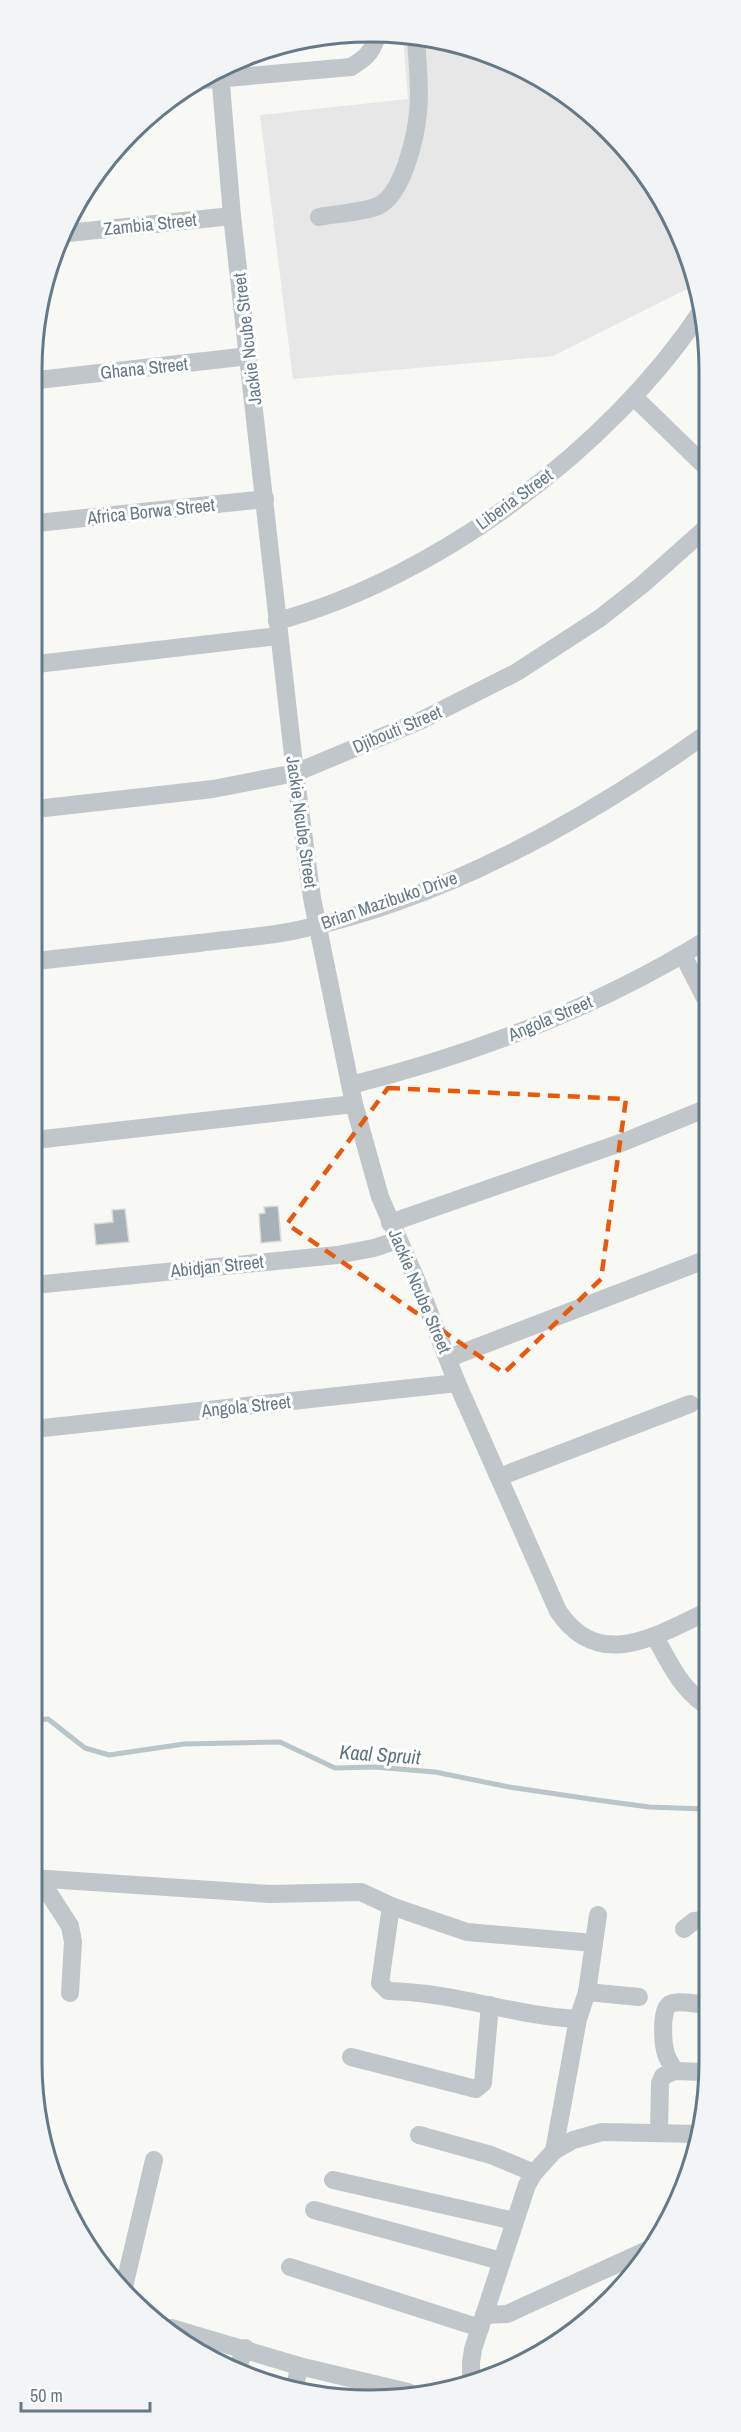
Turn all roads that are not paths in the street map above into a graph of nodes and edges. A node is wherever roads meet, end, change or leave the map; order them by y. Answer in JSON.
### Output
{"nodes":[{"id":1,"x":375,"y":42,"type":"edge"},
{"id":2,"x":416,"y":45,"type":"edge"},
{"id":3,"x":224,"y":76,"type":"edge"},
{"id":4,"x":215,"y":81,"type":"edge"},
{"id":5,"x":232,"y":216,"type":"junction"},
{"id":6,"x":319,"y":217,"type":"dead end"},
{"id":7,"x":73,"y":233,"type":"edge"},
{"id":8,"x":695,"y":320,"type":"edge"},
{"id":9,"x":249,"y":356,"type":"junction"},
{"id":10,"x":42,"y":380,"type":"edge"},
{"id":11,"x":634,"y":397,"type":"junction"},
{"id":12,"x":699,"y":460,"type":"edge"},
{"id":13,"x":265,"y":499,"type":"junction"},
{"id":14,"x":42,"y":522,"type":"edge"},
{"id":15,"x":699,"y":534,"type":"edge"},
{"id":16,"x":277,"y":628,"type":"junction"},
{"id":17,"x":42,"y":663,"type":"edge"},
{"id":18,"x":699,"y":739,"type":"edge"},
{"id":19,"x":295,"y":773,"type":"junction"},
{"id":20,"x":42,"y":808,"type":"edge"},
{"id":21,"x":318,"y":926,"type":"junction"},
{"id":22,"x":699,"y":945,"type":"edge"},
{"id":23,"x":683,"y":955,"type":"junction"},
{"id":24,"x":42,"y":960,"type":"edge"},
{"id":25,"x":699,"y":986,"type":"edge"},
{"id":26,"x":351,"y":1085,"type":"junction"},
{"id":27,"x":354,"y":1104,"type":"junction"},
{"id":28,"x":699,"y":1111,"type":"edge"},
{"id":29,"x":42,"y":1139,"type":"edge"},
{"id":30,"x":390,"y":1223,"type":"junction"},
{"id":31,"x":398,"y":1240,"type":"junction"},
{"id":32,"x":699,"y":1262,"type":"edge"},
{"id":33,"x":42,"y":1284,"type":"edge"},
{"id":34,"x":448,"y":1358,"type":"junction"},
{"id":35,"x":457,"y":1383,"type":"junction"},
{"id":36,"x":690,"y":1404,"type":"dead end"},
{"id":37,"x":42,"y":1428,"type":"edge"},
{"id":38,"x":499,"y":1477,"type":"junction"},
{"id":39,"x":699,"y":1615,"type":"edge"},
{"id":40,"x":655,"y":1637,"type":"junction"},
{"id":41,"x":699,"y":1701,"type":"edge"},
{"id":42,"x":42,"y":1878,"type":"edge"},
{"id":43,"x":42,"y":1887,"type":"edge"},
{"id":44,"x":391,"y":1906,"type":"junction"},
{"id":45,"x":598,"y":1915,"type":"dead end"},
{"id":46,"x":699,"y":1921,"type":"edge"},
{"id":47,"x":684,"y":1929,"type":"dead end"},
{"id":48,"x":594,"y":1943,"type":"junction"},
{"id":49,"x":587,"y":1992,"type":"junction"},
{"id":50,"x":70,"y":1993,"type":"dead end"},
{"id":51,"x":639,"y":1997,"type":"dead end"},
{"id":52,"x":699,"y":2004,"type":"edge"},
{"id":53,"x":490,"y":2005,"type":"junction"},
{"id":54,"x":578,"y":2019,"type":"junction"},
{"id":55,"x":351,"y":2057,"type":"dead end"},
{"id":56,"x":675,"y":2071,"type":"junction"},
{"id":57,"x":699,"y":2072,"type":"edge"},
{"id":58,"x":659,"y":2132,"type":"junction"},
{"id":59,"x":691,"y":2134,"type":"edge"},
{"id":60,"x":419,"y":2135,"type":"dead end"},
{"id":61,"x":554,"y":2151,"type":"junction"},
{"id":62,"x":154,"y":2160,"type":"dead end"},
{"id":63,"x":534,"y":2173,"type":"junction"},
{"id":64,"x":333,"y":2180,"type":"dead end"},
{"id":65,"x":314,"y":2210,"type":"dead end"},
{"id":66,"x":513,"y":2221,"type":"junction"},
{"id":67,"x":635,"y":2256,"type":"edge"},
{"id":68,"x":501,"y":2261,"type":"junction"},
{"id":69,"x":290,"y":2266,"type":"dead end"},
{"id":70,"x":125,"y":2280,"type":"edge"},
{"id":71,"x":482,"y":2321,"type":"junction"},
{"id":72,"x":183,"y":2331,"type":"edge"},
{"id":73,"x":244,"y":2348,"type":"junction"},
{"id":74,"x":239,"y":2362,"type":"edge"},
{"id":75,"x":299,"y":2366,"type":"junction"},
{"id":76,"x":471,"y":2374,"type":"edge"},
{"id":77,"x":296,"y":2382,"type":"edge"},
{"id":78,"x":373,"y":2390,"type":"edge"}],
"edges":[{"from":1,"to":3,"type":"street"},
{"from":2,"to":6,"type":"street"},
{"from":4,"to":5,"type":"street","name":"Jackie Ncube Street"},
{"from":5,"to":7,"type":"street","name":"Zambia Street"},
{"from":5,"to":9,"type":"street","name":"Jackie Ncube Street"},
{"from":8,"to":11,"type":"street","name":"Liberia Street"},
{"from":9,"to":10,"type":"street","name":"Ghana Street"},
{"from":9,"to":13,"type":"street","name":"Jackie Ncube Street"},
{"from":11,"to":12,"type":"street"},
{"from":11,"to":16,"type":"street","name":"Liberia Street"},
{"from":13,"to":14,"type":"street","name":"Africa Borwa Street"},
{"from":13,"to":16,"type":"street","name":"Jackie Ncube Street"},
{"from":15,"to":19,"type":"street","name":"Djibouti Street"},
{"from":16,"to":17,"type":"street","name":"Liberia Street"},
{"from":16,"to":19,"type":"street","name":"Jackie Ncube Street"},
{"from":18,"to":21,"type":"street","name":"Brian Mazibuko Drive"},
{"from":19,"to":20,"type":"street","name":"Djibouti Street"},
{"from":19,"to":21,"type":"street","name":"Jackie Ncube Street"},
{"from":21,"to":24,"type":"street","name":"Brian Mazibuko Drive"},
{"from":21,"to":26,"type":"street","name":"Jackie Ncube Street"},
{"from":22,"to":23,"type":"street","name":"Angola Street"},
{"from":23,"to":25,"type":"street"},
{"from":23,"to":26,"type":"street","name":"Angola Street"},
{"from":26,"to":27,"type":"street","name":"Jackie Ncube Street"},
{"from":27,"to":29,"type":"street"},
{"from":27,"to":30,"type":"street","name":"Jackie Ncube Street"},
{"from":28,"to":30,"type":"street"},
{"from":30,"to":31,"type":"street","name":"Jackie Ncube Street"},
{"from":31,"to":33,"type":"street","name":"Abidjan Street"},
{"from":31,"to":34,"type":"street","name":"Jackie Ncube Street"},
{"from":32,"to":34,"type":"street"},
{"from":34,"to":35,"type":"street","name":"Jackie Ncube Street"},
{"from":35,"to":37,"type":"street","name":"Angola Street"},
{"from":35,"to":38,"type":"street","name":"Jackie Ncube Street"},
{"from":36,"to":38,"type":"street"},
{"from":38,"to":40,"type":"street","name":"Jackie Ncube Street"},
{"from":39,"to":40,"type":"street"},
{"from":40,"to":41,"type":"street"},
{"from":42,"to":44,"type":"street"},
{"from":43,"to":50,"type":"street"},
{"from":44,"to":48,"type":"street"},
{"from":44,"to":53,"type":"street"},
{"from":45,"to":48,"type":"street"},
{"from":46,"to":47,"type":"street"},
{"from":48,"to":49,"type":"street"},
{"from":49,"to":51,"type":"street"},
{"from":49,"to":54,"type":"street"},
{"from":52,"to":56,"type":"street"},
{"from":53,"to":54,"type":"street"},
{"from":53,"to":55,"type":"street"},
{"from":54,"to":61,"type":"street"},
{"from":56,"to":57,"type":"street"},
{"from":56,"to":58,"type":"street"},
{"from":58,"to":59,"type":"street"},
{"from":58,"to":61,"type":"street"},
{"from":60,"to":63,"type":"street"},
{"from":61,"to":63,"type":"street"},
{"from":62,"to":70,"type":"street"},
{"from":63,"to":66,"type":"street"},
{"from":64,"to":66,"type":"street"},
{"from":65,"to":68,"type":"street"},
{"from":66,"to":68,"type":"street"},
{"from":67,"to":71,"type":"street"},
{"from":68,"to":71,"type":"street"},
{"from":69,"to":71,"type":"street"},
{"from":71,"to":76,"type":"street"},
{"from":72,"to":73,"type":"street"},
{"from":73,"to":74,"type":"street"},
{"from":73,"to":75,"type":"street"},
{"from":75,"to":77,"type":"street"},
{"from":75,"to":78,"type":"street"}]}
